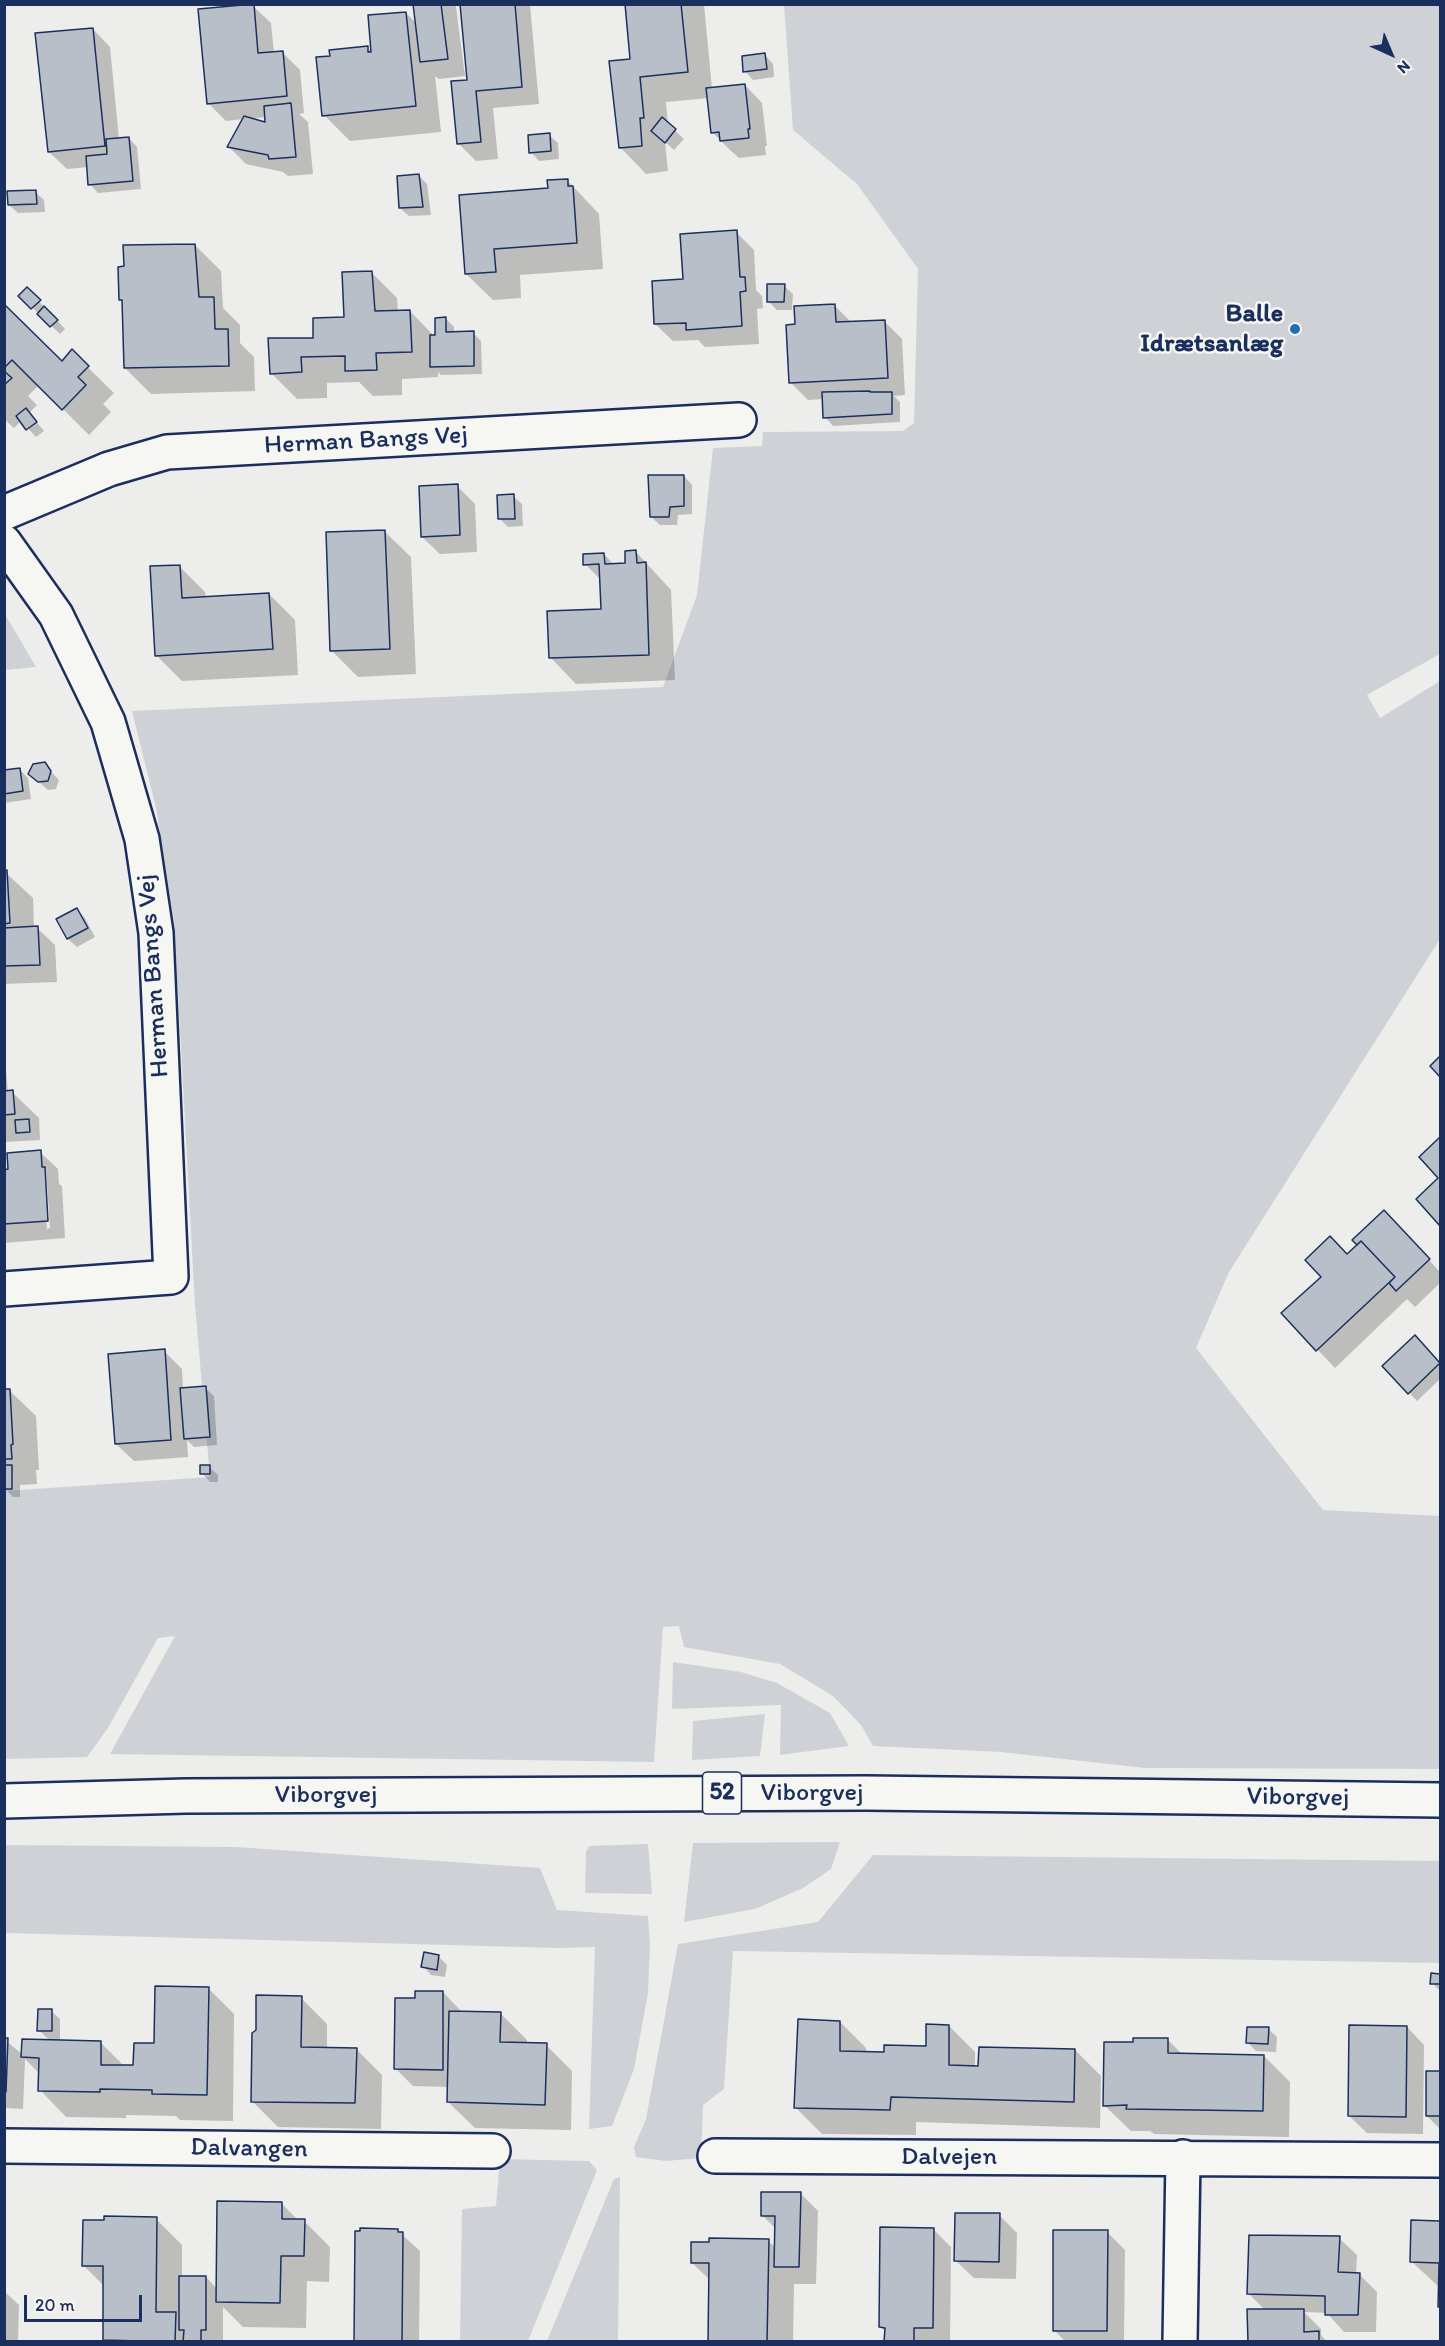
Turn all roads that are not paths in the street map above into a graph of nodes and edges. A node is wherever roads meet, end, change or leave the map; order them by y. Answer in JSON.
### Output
{"nodes":[{"id":1,"x":739,"y":420,"type":"dead end"},
{"id":2,"x":4,"y":513,"type":"edge"},
{"id":3,"x":4,"y":542,"type":"edge"},
{"id":4,"x":4,"y":1289,"type":"edge"},
{"id":5,"x":1440,"y":1800,"type":"edge"},
{"id":6,"x":4,"y":1801,"type":"edge"},
{"id":7,"x":4,"y":2146,"type":"edge"},
{"id":8,"x":493,"y":2151,"type":"dead end"},
{"id":9,"x":715,"y":2156,"type":"dead end"},
{"id":10,"x":1184,"y":2157,"type":"junction"},
{"id":11,"x":1440,"y":2160,"type":"edge"},
{"id":12,"x":1180,"y":2342,"type":"edge"}],
"edges":[{"from":1,"to":2,"type":"street","name":"Herman Bangs Vej"},
{"from":3,"to":4,"type":"street","name":"Herman Bangs Vej"},
{"from":5,"to":6,"type":"street","name":"Viborgvej","number":"52"},
{"from":7,"to":8,"type":"street","name":"Dalvangen"},
{"from":9,"to":10,"type":"street","name":"Dalvejen"},
{"from":10,"to":11,"type":"street","name":"Dalvejen"},
{"from":10,"to":12,"type":"street"}]}
